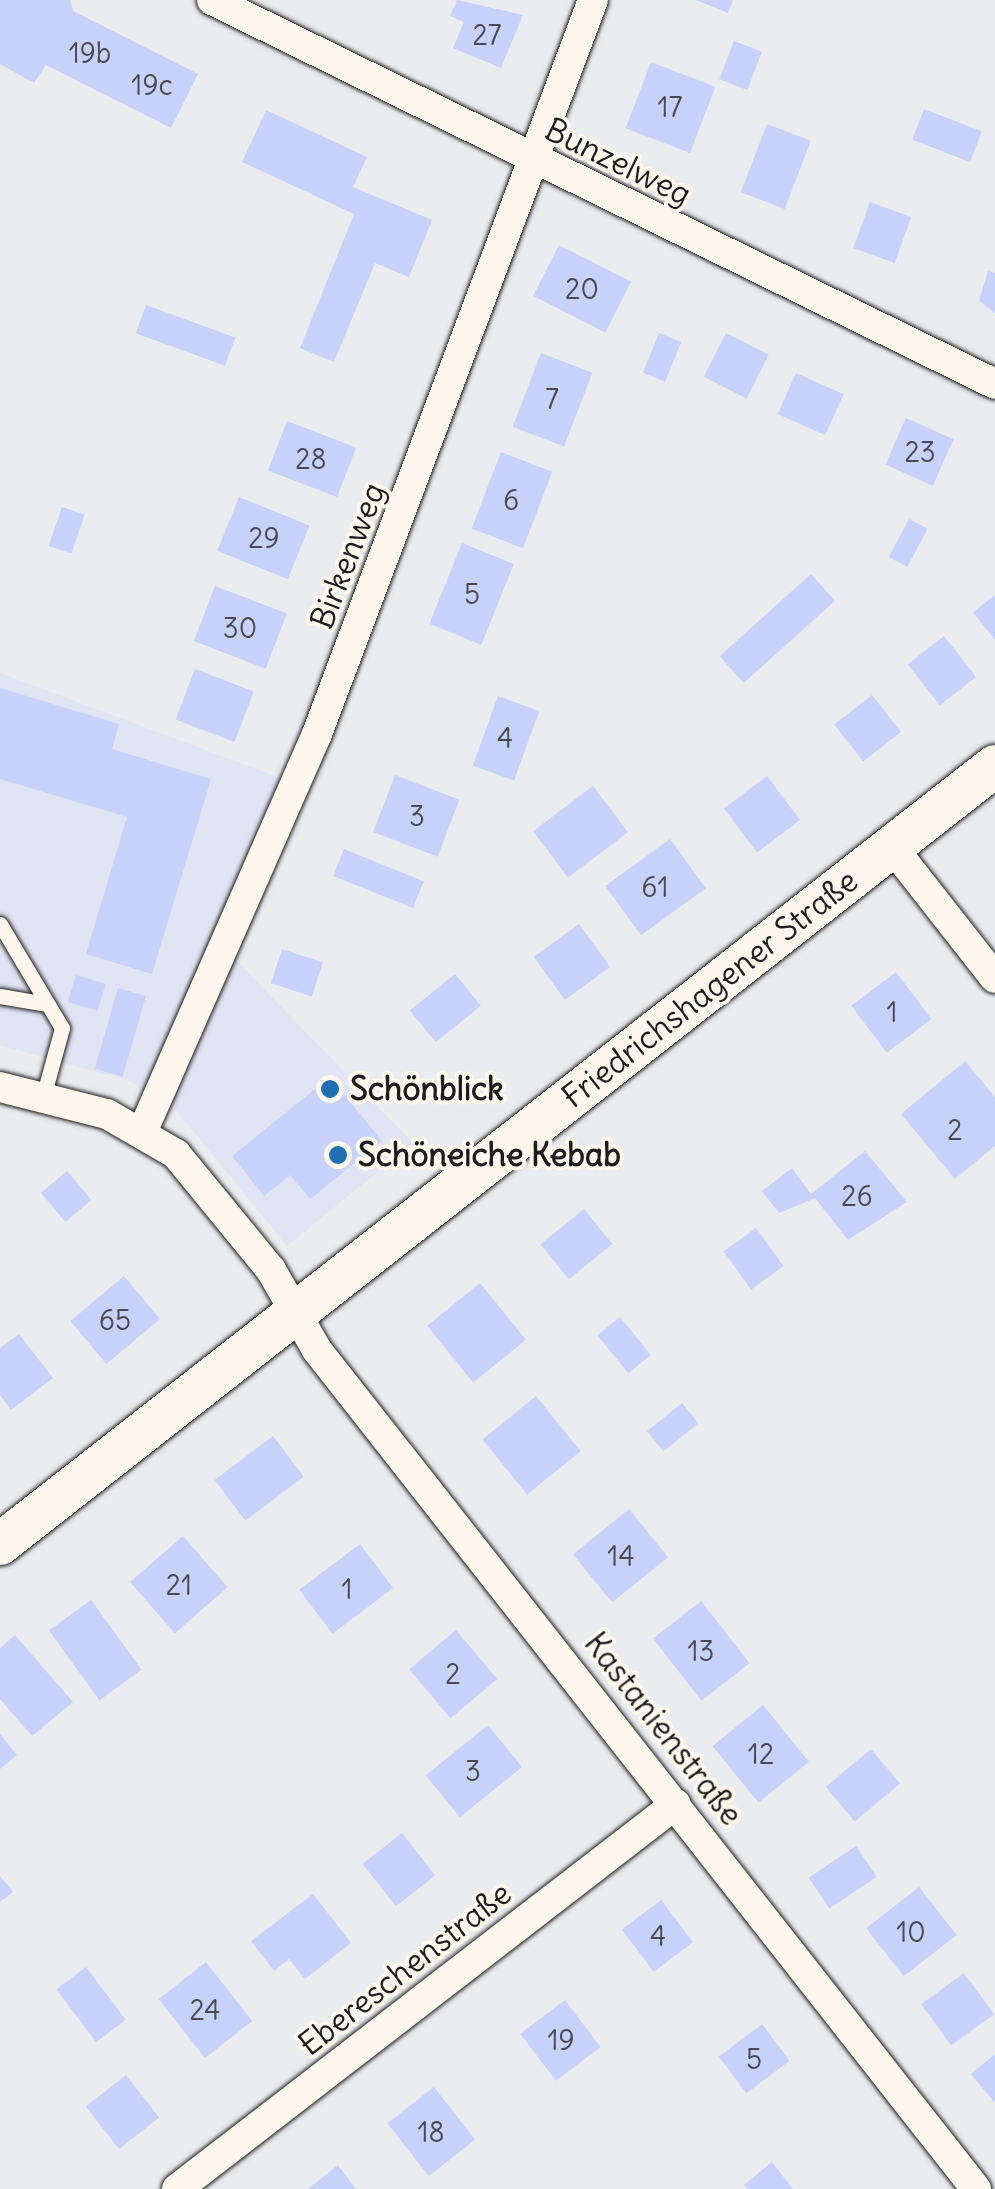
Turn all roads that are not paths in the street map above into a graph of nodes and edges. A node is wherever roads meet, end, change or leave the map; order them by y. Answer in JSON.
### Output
{"nodes":[{"id":1,"x":212,"y":0,"type":"edge"},
{"id":2,"x":593,"y":0,"type":"edge"},
{"id":3,"x":530,"y":158,"type":"junction"},
{"id":4,"x":995,"y":384,"type":"edge"},
{"id":5,"x":995,"y":766,"type":"edge"},
{"id":6,"x":892,"y":848,"type":"junction"},
{"id":7,"x":0,"y":924,"type":"edge"},
{"id":8,"x":995,"y":978,"type":"edge"},
{"id":9,"x":0,"y":996,"type":"edge"},
{"id":10,"x":47,"y":1004,"type":"junction"},
{"id":11,"x":0,"y":1087,"type":"edge"},
{"id":12,"x":43,"y":1097,"type":"junction"},
{"id":13,"x":144,"y":1128,"type":"junction"},
{"id":14,"x":292,"y":1314,"type":"junction"},
{"id":15,"x":0,"y":1544,"type":"edge"},
{"id":16,"x":676,"y":1804,"type":"junction"},
{"id":17,"x":177,"y":2189,"type":"edge"},
{"id":18,"x":976,"y":2189,"type":"edge"}],
"edges":[{"from":1,"to":3,"type":"street","name":"Bunzelweg"},
{"from":2,"to":3,"type":"street","name":"Birkenweg"},
{"from":3,"to":4,"type":"street","name":"Bunzelweg"},
{"from":3,"to":13,"type":"street","name":"Birkenweg"},
{"from":5,"to":6,"type":"main road","name":"Friedrichshagener Straße"},
{"from":6,"to":8,"type":"street"},
{"from":6,"to":14,"type":"main road","name":"Friedrichshagener Straße"},
{"from":7,"to":10,"type":"lane"},
{"from":9,"to":10,"type":"lane"},
{"from":10,"to":12,"type":"lane"},
{"from":11,"to":12,"type":"street"},
{"from":12,"to":13,"type":"street"},
{"from":13,"to":14,"type":"street","name":"Kastanienstraße"},
{"from":14,"to":15,"type":"main road","name":"Friedrichshagener Straße"},
{"from":14,"to":16,"type":"street","name":"Kastanienstraße"},
{"from":16,"to":17,"type":"street","name":"Ebereschenstraße"},
{"from":16,"to":18,"type":"street","name":"Kastanienstraße"}]}
